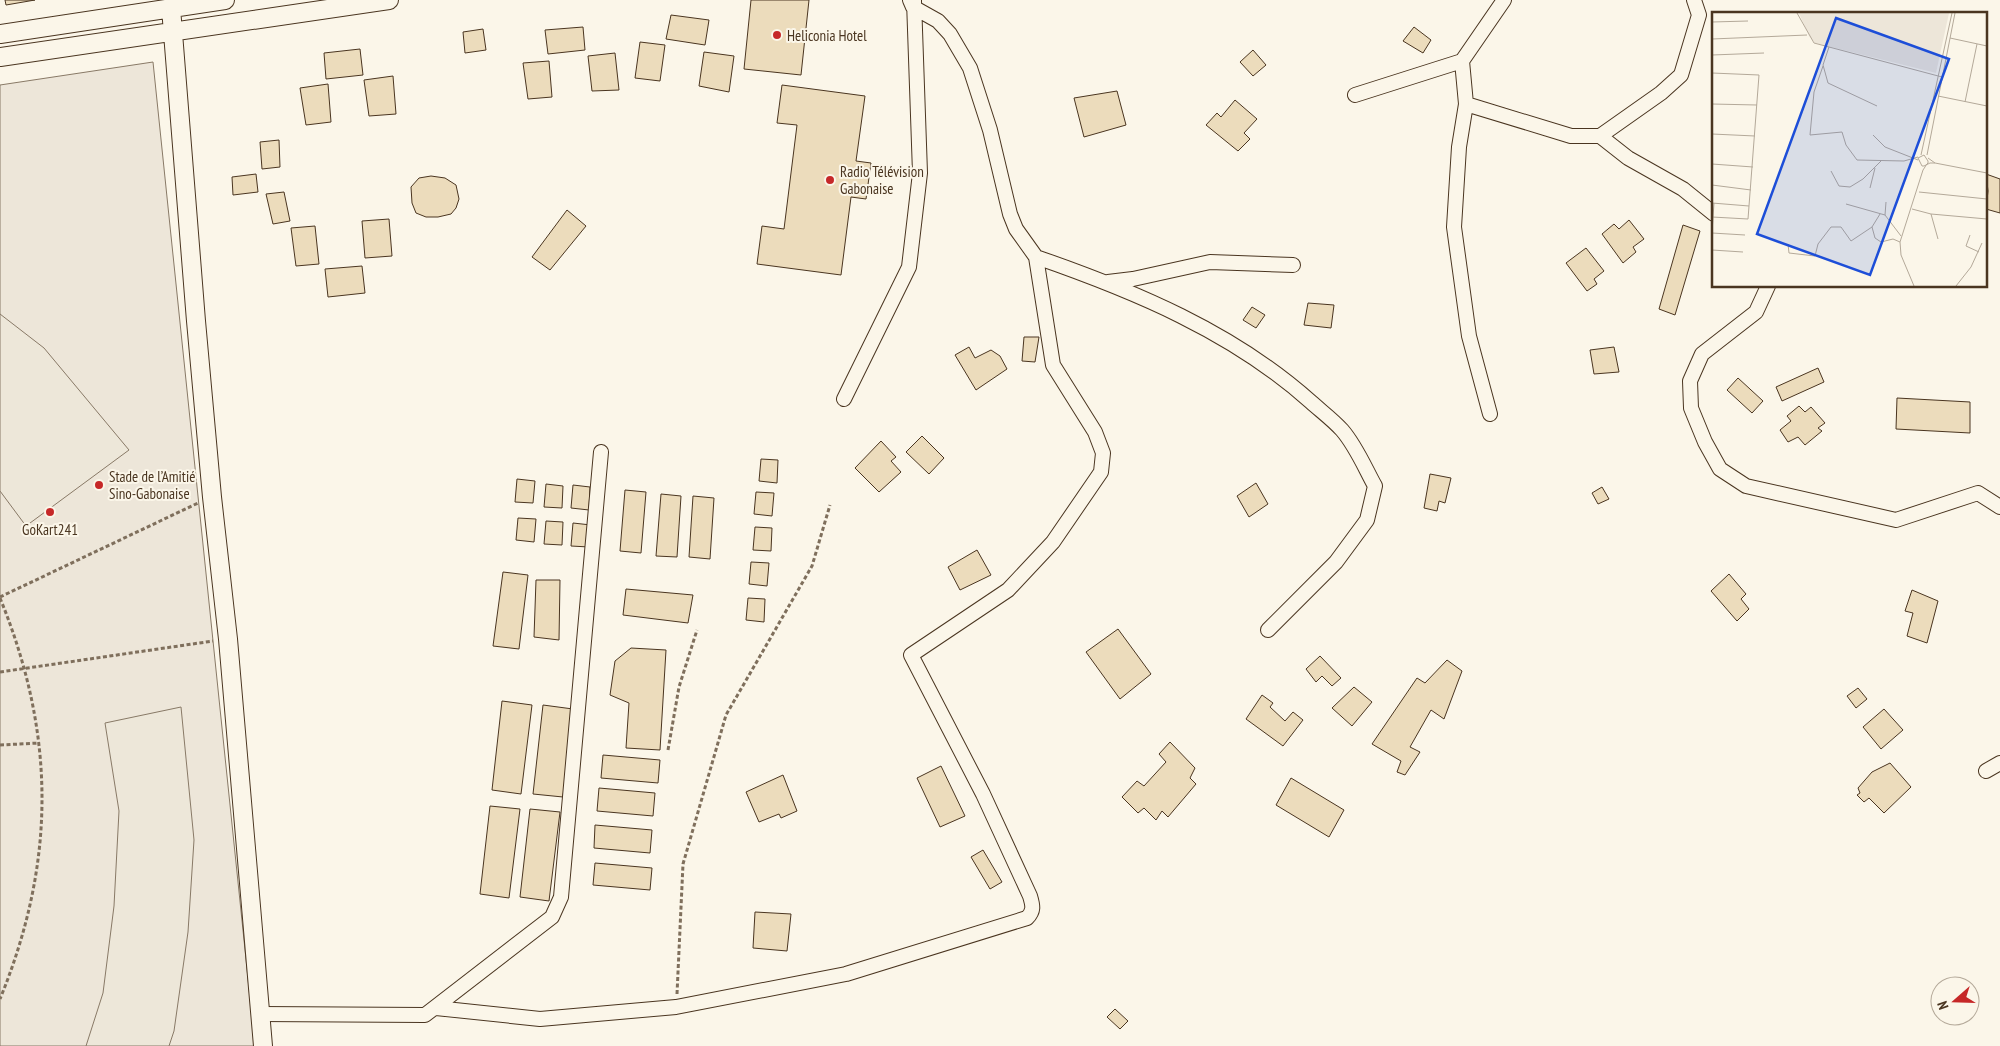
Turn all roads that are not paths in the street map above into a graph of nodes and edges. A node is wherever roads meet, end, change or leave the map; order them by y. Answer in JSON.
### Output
{"nodes":[{"id":1,"x":225,"y":0,"type":"edge"},
{"id":2,"x":389,"y":0,"type":"edge"},
{"id":3,"x":1504,"y":0,"type":"edge"},
{"id":4,"x":1694,"y":0,"type":"edge"},
{"id":5,"x":913,"y":2,"type":"edge"},
{"id":6,"x":171,"y":8,"type":"junction"},
{"id":7,"x":173,"y":31,"type":"junction"},
{"id":8,"x":0,"y":34,"type":"edge"},
{"id":9,"x":0,"y":57,"type":"edge"},
{"id":10,"x":1462,"y":61,"type":"junction"},
{"id":11,"x":1355,"y":95,"type":"dead end"},
{"id":12,"x":1466,"y":104,"type":"junction"},
{"id":13,"x":1600,"y":136,"type":"junction"},
{"id":14,"x":1712,"y":212,"type":"edge"},
{"id":15,"x":1036,"y":257,"type":"junction"},
{"id":16,"x":1293,"y":265,"type":"dead end"},
{"id":17,"x":1107,"y":282,"type":"junction"},
{"id":18,"x":1767,"y":288,"type":"edge"},
{"id":19,"x":844,"y":399,"type":"dead end"},
{"id":20,"x":1490,"y":414,"type":"dead end"},
{"id":21,"x":601,"y":452,"type":"dead end"},
{"id":22,"x":2000,"y":507,"type":"edge"},
{"id":23,"x":1268,"y":630,"type":"dead end"},
{"id":24,"x":2000,"y":763,"type":"edge"},
{"id":25,"x":1986,"y":771,"type":"dead end"},
{"id":26,"x":436,"y":1008,"type":"junction"},
{"id":27,"x":260,"y":1014,"type":"junction"},
{"id":28,"x":263,"y":1046,"type":"edge"}],
"edges":[{"from":1,"to":6,"type":"street"},
{"from":2,"to":7,"type":"street"},
{"from":3,"to":10,"type":"street"},
{"from":4,"to":13,"type":"street"},
{"from":5,"to":15,"type":"street"},
{"from":5,"to":19,"type":"street"},
{"from":6,"to":7,"type":"street"},
{"from":6,"to":8,"type":"street"},
{"from":7,"to":9,"type":"street"},
{"from":7,"to":27,"type":"street"},
{"from":10,"to":11,"type":"street"},
{"from":10,"to":12,"type":"street"},
{"from":12,"to":13,"type":"street"},
{"from":12,"to":20,"type":"street"},
{"from":13,"to":14,"type":"street"},
{"from":15,"to":17,"type":"street"},
{"from":15,"to":26,"type":"street"},
{"from":16,"to":17,"type":"street"},
{"from":17,"to":23,"type":"street"},
{"from":18,"to":22,"type":"street"},
{"from":21,"to":26,"type":"street"},
{"from":24,"to":25,"type":"street"},
{"from":26,"to":27,"type":"street"},
{"from":27,"to":28,"type":"street"}]}
